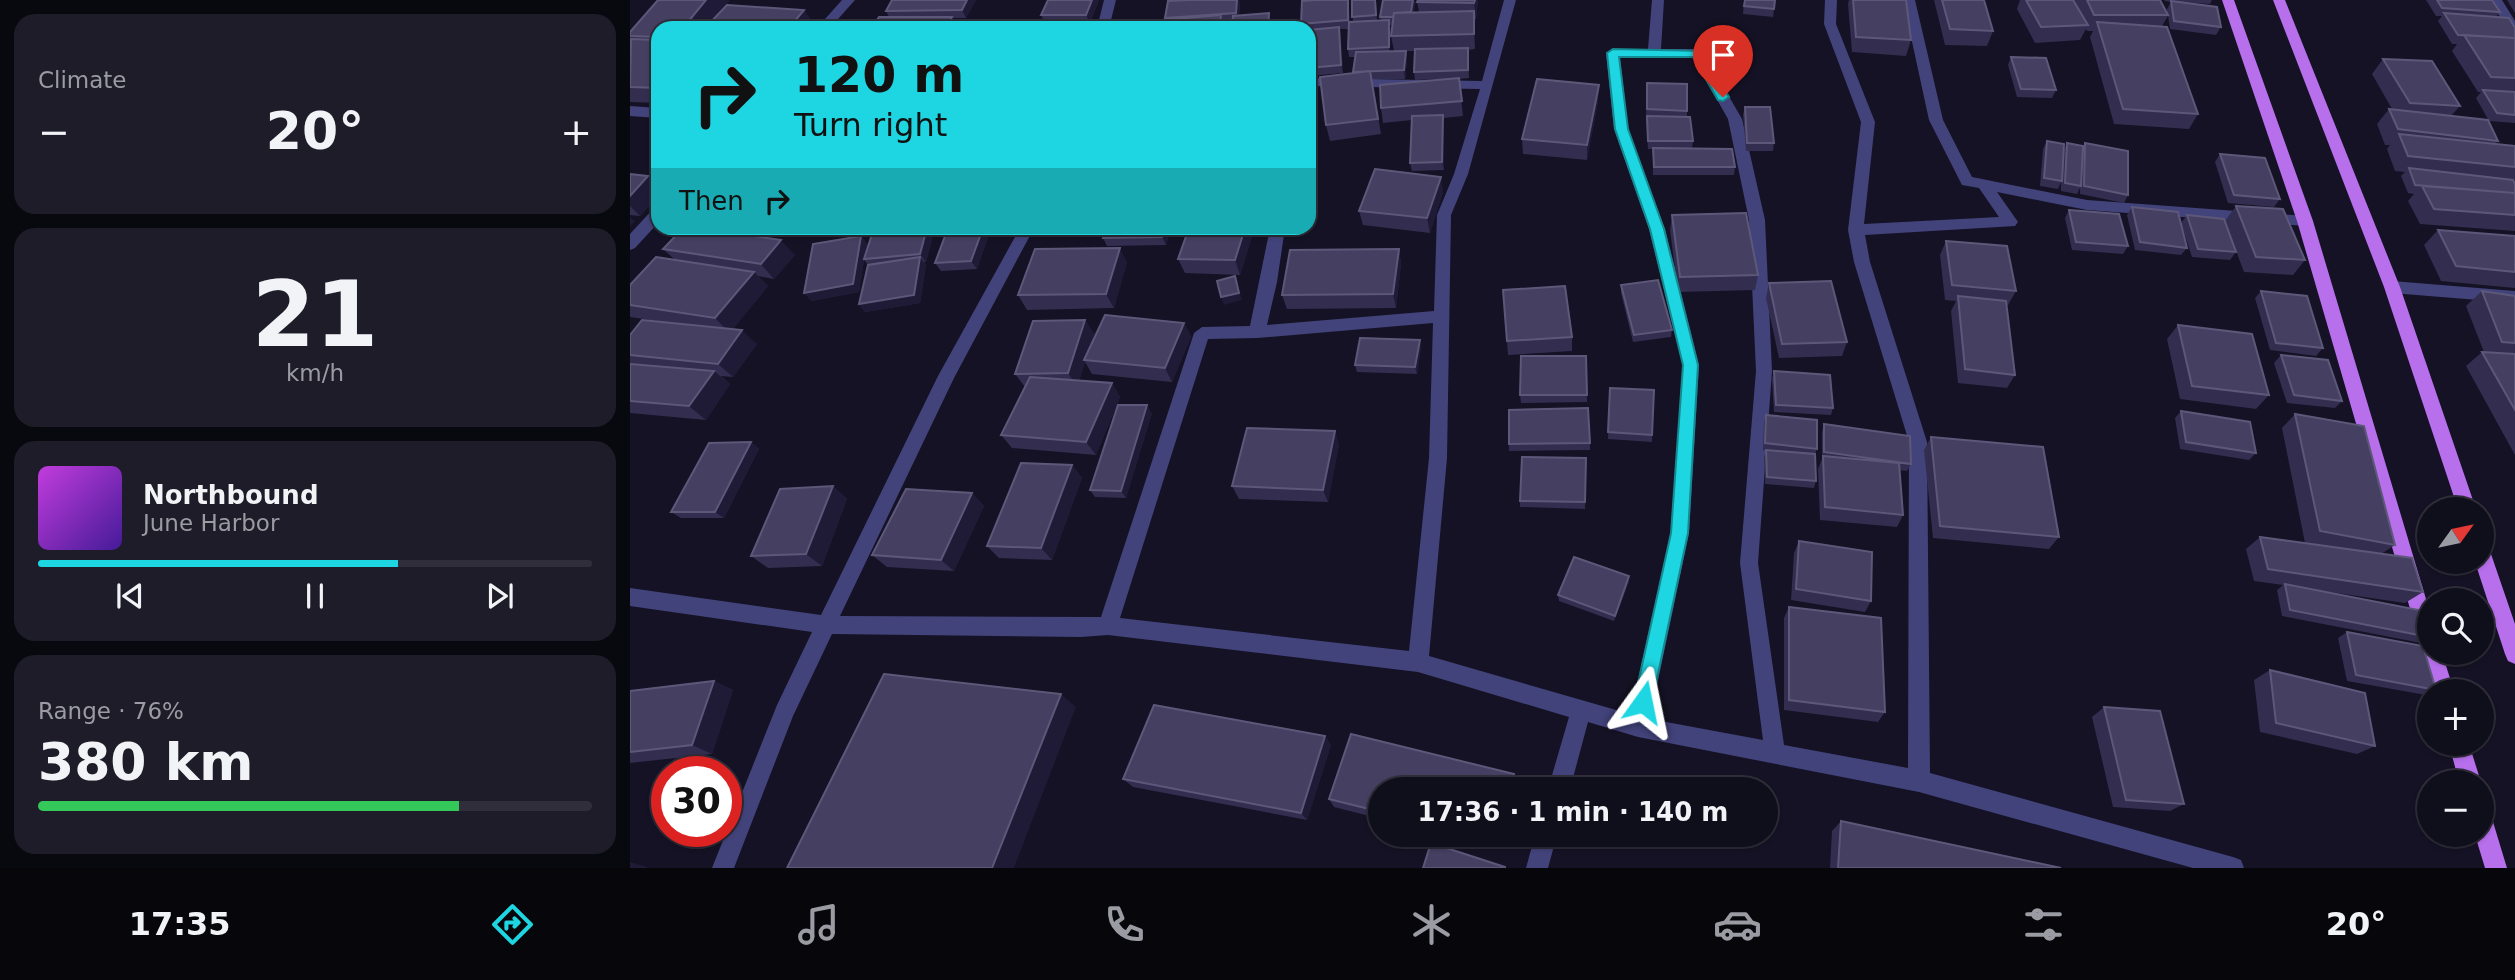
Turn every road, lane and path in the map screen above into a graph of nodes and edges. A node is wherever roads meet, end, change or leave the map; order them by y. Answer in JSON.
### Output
{"nodes":[{"id":1,"x":849,"y":0,"type":"edge"},
{"id":2,"x":1110,"y":0,"type":"edge"},
{"id":3,"x":1510,"y":0,"type":"edge"},
{"id":4,"x":1658,"y":0,"type":"edge"},
{"id":5,"x":1831,"y":0,"type":"edge"},
{"id":6,"x":1909,"y":0,"type":"edge"},
{"id":7,"x":2228,"y":0,"type":"edge"},
{"id":8,"x":2280,"y":0,"type":"edge"},
{"id":9,"x":2496,"y":0,"type":"edge"},
{"id":10,"x":830,"y":21,"type":"edge"},
{"id":11,"x":1105,"y":21,"type":"edge"},
{"id":12,"x":2515,"y":31,"type":"edge"},
{"id":13,"x":1654,"y":53,"type":"junction"},
{"id":14,"x":1316,"y":82,"type":"edge"},
{"id":15,"x":1488,"y":85,"type":"junction"},
{"id":16,"x":630,"y":111,"type":"edge"},
{"id":17,"x":651,"y":112,"type":"edge"},
{"id":18,"x":1983,"y":183,"type":"junction"},
{"id":19,"x":651,"y":221,"type":"edge"},
{"id":20,"x":2305,"y":221,"type":"junction"},
{"id":21,"x":1857,"y":230,"type":"junction"},
{"id":22,"x":1023,"y":235,"type":"edge"},
{"id":23,"x":1276,"y":235,"type":"edge"},
{"id":24,"x":630,"y":244,"type":"edge"},
{"id":25,"x":2392,"y":287,"type":"junction"},
{"id":26,"x":2515,"y":298,"type":"edge"},
{"id":27,"x":1443,"y":316,"type":"junction"},
{"id":28,"x":1257,"y":332,"type":"junction"},
{"id":29,"x":2463,"y":497,"type":"edge"},
{"id":30,"x":2489,"y":574,"type":"edge"},
{"id":31,"x":630,"y":597,"type":"edge"},
{"id":32,"x":2417,"y":601,"type":"edge"},
{"id":33,"x":828,"y":625,"type":"junction"},
{"id":34,"x":1108,"y":626,"type":"junction"},
{"id":35,"x":2515,"y":654,"type":"edge"},
{"id":36,"x":1418,"y":662,"type":"junction"},
{"id":37,"x":1581,"y":710,"type":"junction"},
{"id":38,"x":1638,"y":727,"type":"junction"},
{"id":39,"x":1775,"y":755,"type":"junction"},
{"id":40,"x":1562,"y":777,"type":"edge"},
{"id":41,"x":1919,"y":781,"type":"junction"},
{"id":42,"x":1543,"y":847,"type":"edge"},
{"id":43,"x":2490,"y":847,"type":"edge"},
{"id":44,"x":723,"y":868,"type":"edge"},
{"id":45,"x":1537,"y":868,"type":"edge"},
{"id":46,"x":2233,"y":868,"type":"edge"},
{"id":47,"x":2496,"y":868,"type":"edge"}],
"edges":[{"from":1,"to":10,"type":"street"},
{"from":2,"to":11,"type":"street"},
{"from":3,"to":15,"type":"street"},
{"from":4,"to":13,"type":"street"},
{"from":5,"to":21,"type":"street"},
{"from":6,"to":18,"type":"street"},
{"from":7,"to":20,"type":"main road"},
{"from":8,"to":25,"type":"main road"},
{"from":9,"to":12,"type":"street"},
{"from":13,"to":38,"type":"street"},
{"from":13,"to":39,"type":"street"},
{"from":14,"to":15,"type":"street"},
{"from":15,"to":27,"type":"street"},
{"from":16,"to":17,"type":"street"},
{"from":18,"to":20,"type":"street"},
{"from":18,"to":21,"type":"street"},
{"from":19,"to":24,"type":"street"},
{"from":20,"to":32,"type":"main road"},
{"from":21,"to":41,"type":"street"},
{"from":22,"to":33,"type":"street"},
{"from":23,"to":28,"type":"street"},
{"from":25,"to":26,"type":"street"},
{"from":25,"to":29,"type":"main road"},
{"from":27,"to":28,"type":"street"},
{"from":27,"to":36,"type":"street"},
{"from":28,"to":34,"type":"street"},
{"from":30,"to":35,"type":"main road"},
{"from":31,"to":33,"type":"street"},
{"from":33,"to":34,"type":"street"},
{"from":33,"to":44,"type":"street"},
{"from":34,"to":36,"type":"street"},
{"from":36,"to":37,"type":"street"},
{"from":37,"to":38,"type":"street"},
{"from":37,"to":40,"type":"street"},
{"from":38,"to":39,"type":"street"},
{"from":39,"to":41,"type":"street"},
{"from":41,"to":46,"type":"street"},
{"from":42,"to":45,"type":"street"},
{"from":43,"to":47,"type":"main road"}]}
